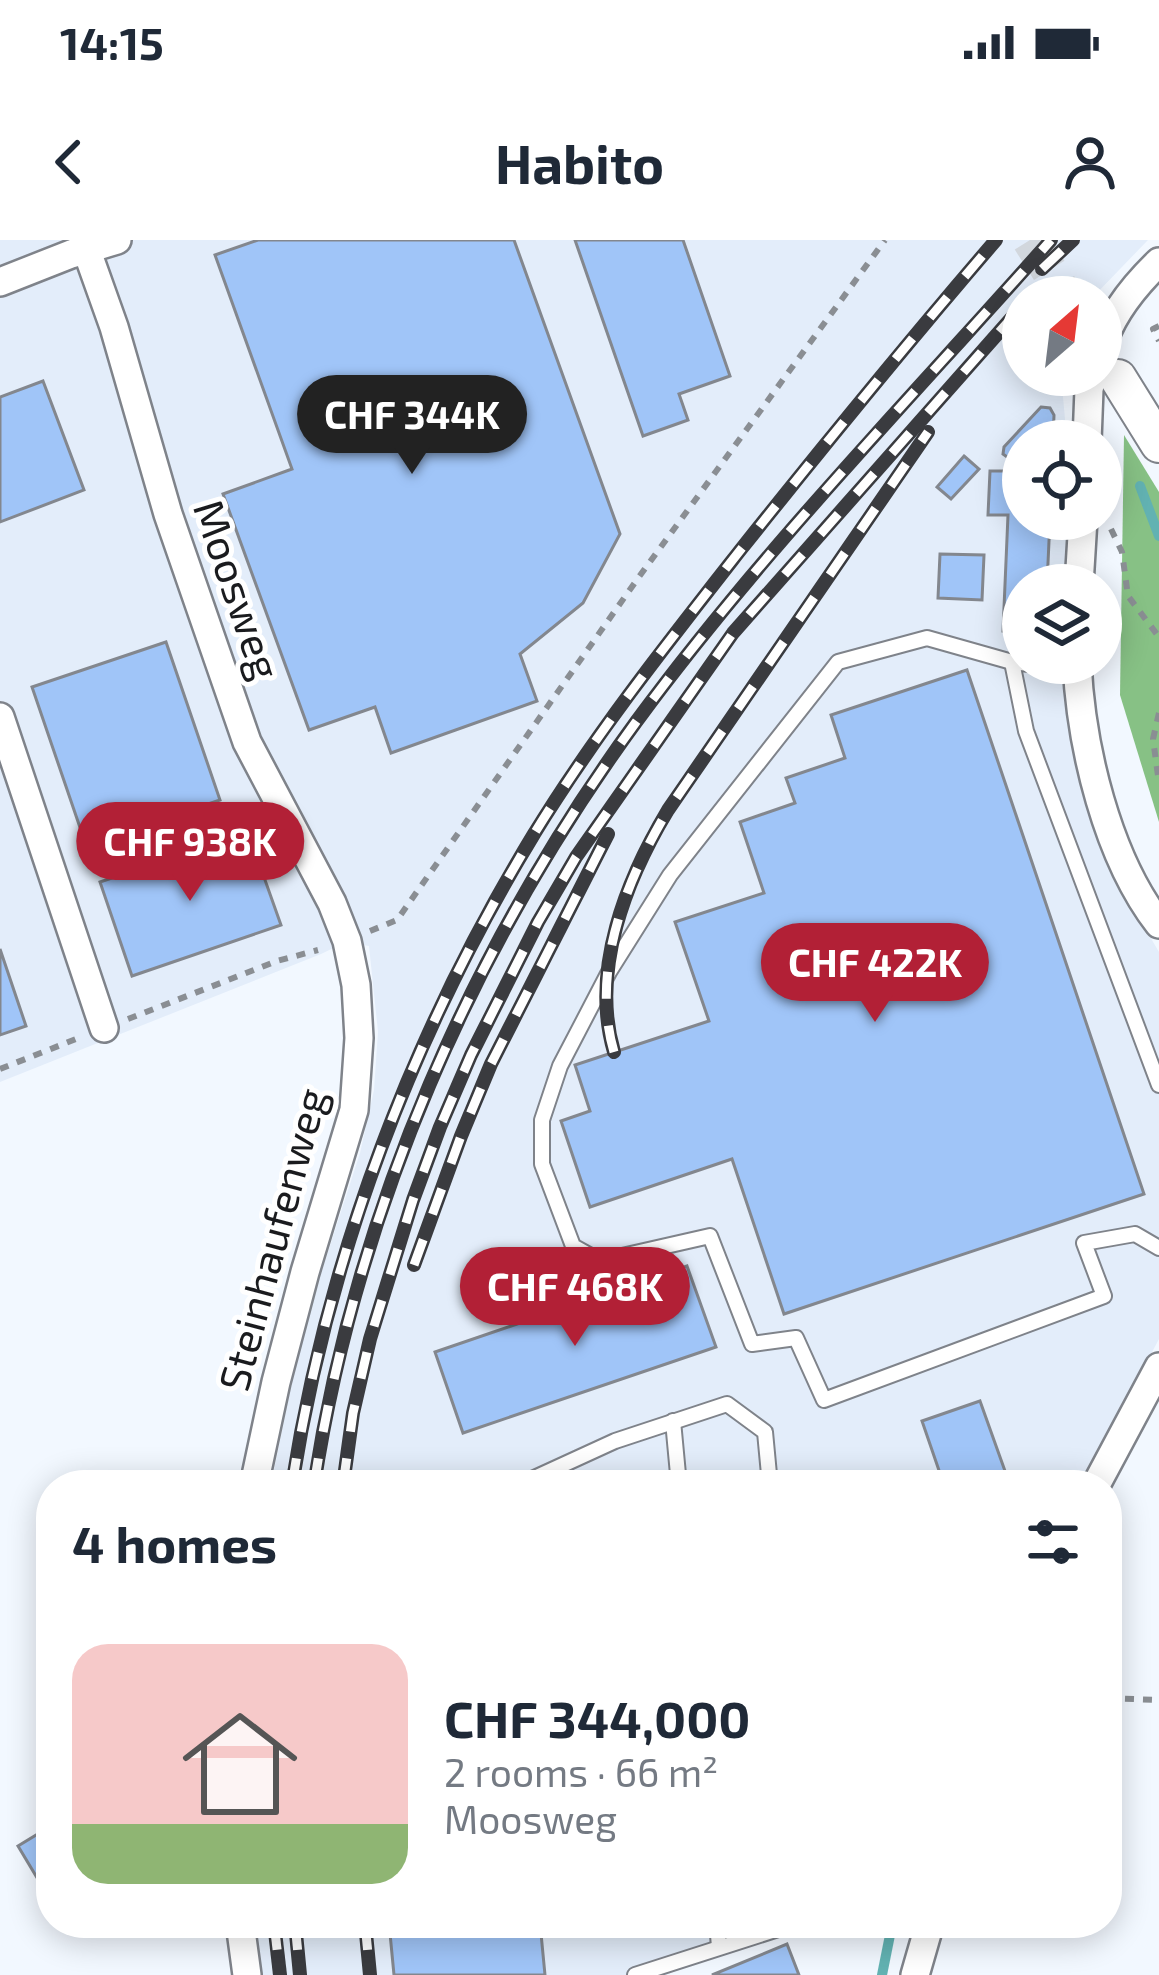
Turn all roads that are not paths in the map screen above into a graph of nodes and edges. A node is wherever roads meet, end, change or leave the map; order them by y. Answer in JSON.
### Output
{"nodes":[{"id":1,"x":116,"y":240,"type":"edge"},
{"id":2,"x":84,"y":245,"type":"edge"},
{"id":3,"x":1159,"y":262,"type":"edge"},
{"id":4,"x":0,"y":282,"type":"edge"},
{"id":5,"x":1122,"y":306,"type":"edge"},
{"id":6,"x":1122,"y":392,"type":"edge"},
{"id":7,"x":1159,"y":444,"type":"edge"},
{"id":8,"x":1002,"y":659,"type":"edge"},
{"id":9,"x":1016,"y":684,"type":"edge"},
{"id":10,"x":1079,"y":684,"type":"edge"},
{"id":11,"x":0,"y":718,"type":"edge"},
{"id":12,"x":1159,"y":924,"type":"edge"},
{"id":13,"x":347,"y":941,"type":"joint"},
{"id":14,"x":104,"y":1028,"type":"road end"},
{"id":15,"x":1159,"y":1085,"type":"edge"},
{"id":16,"x":1159,"y":1249,"type":"edge"},
{"id":17,"x":1159,"y":1367,"type":"edge"},
{"id":18,"x":673,"y":1421,"type":"junction"},
{"id":19,"x":257,"y":1470,"type":"edge"},
{"id":20,"x":552,"y":1470,"type":"edge"},
{"id":21,"x":678,"y":1470,"type":"edge"},
{"id":22,"x":769,"y":1470,"type":"edge"},
{"id":23,"x":1104,"y":1470,"type":"edge"},
{"id":24,"x":242,"y":1938,"type":"edge"},
{"id":25,"x":718,"y":1938,"type":"edge"},
{"id":26,"x":748,"y":1938,"type":"edge"},
{"id":27,"x":926,"y":1938,"type":"edge"},
{"id":28,"x":719,"y":1947,"type":"junction"},
{"id":29,"x":247,"y":1975,"type":"edge"},
{"id":30,"x":634,"y":1975,"type":"edge"},
{"id":31,"x":915,"y":1975,"type":"edge"}],
"edges":[{"from":1,"to":2,"type":"street"},
{"from":2,"to":4,"type":"street"},
{"from":2,"to":13,"type":"street","name":"Moosweg"},
{"from":3,"to":5,"type":"street"},
{"from":6,"to":7,"type":"main road"},
{"from":8,"to":16,"type":"lane"},
{"from":9,"to":15,"type":"lane"},
{"from":10,"to":12,"type":"street"},
{"from":11,"to":14,"type":"street"},
{"from":13,"to":19,"type":"street","name":"Steinhaufenweg"},
{"from":17,"to":23,"type":"street"},
{"from":18,"to":20,"type":"lane"},
{"from":18,"to":21,"type":"lane"},
{"from":18,"to":22,"type":"lane"},
{"from":24,"to":29,"type":"street"},
{"from":25,"to":28,"type":"lane"},
{"from":26,"to":28,"type":"lane"},
{"from":27,"to":31,"type":"street"},
{"from":28,"to":30,"type":"lane"}]}
